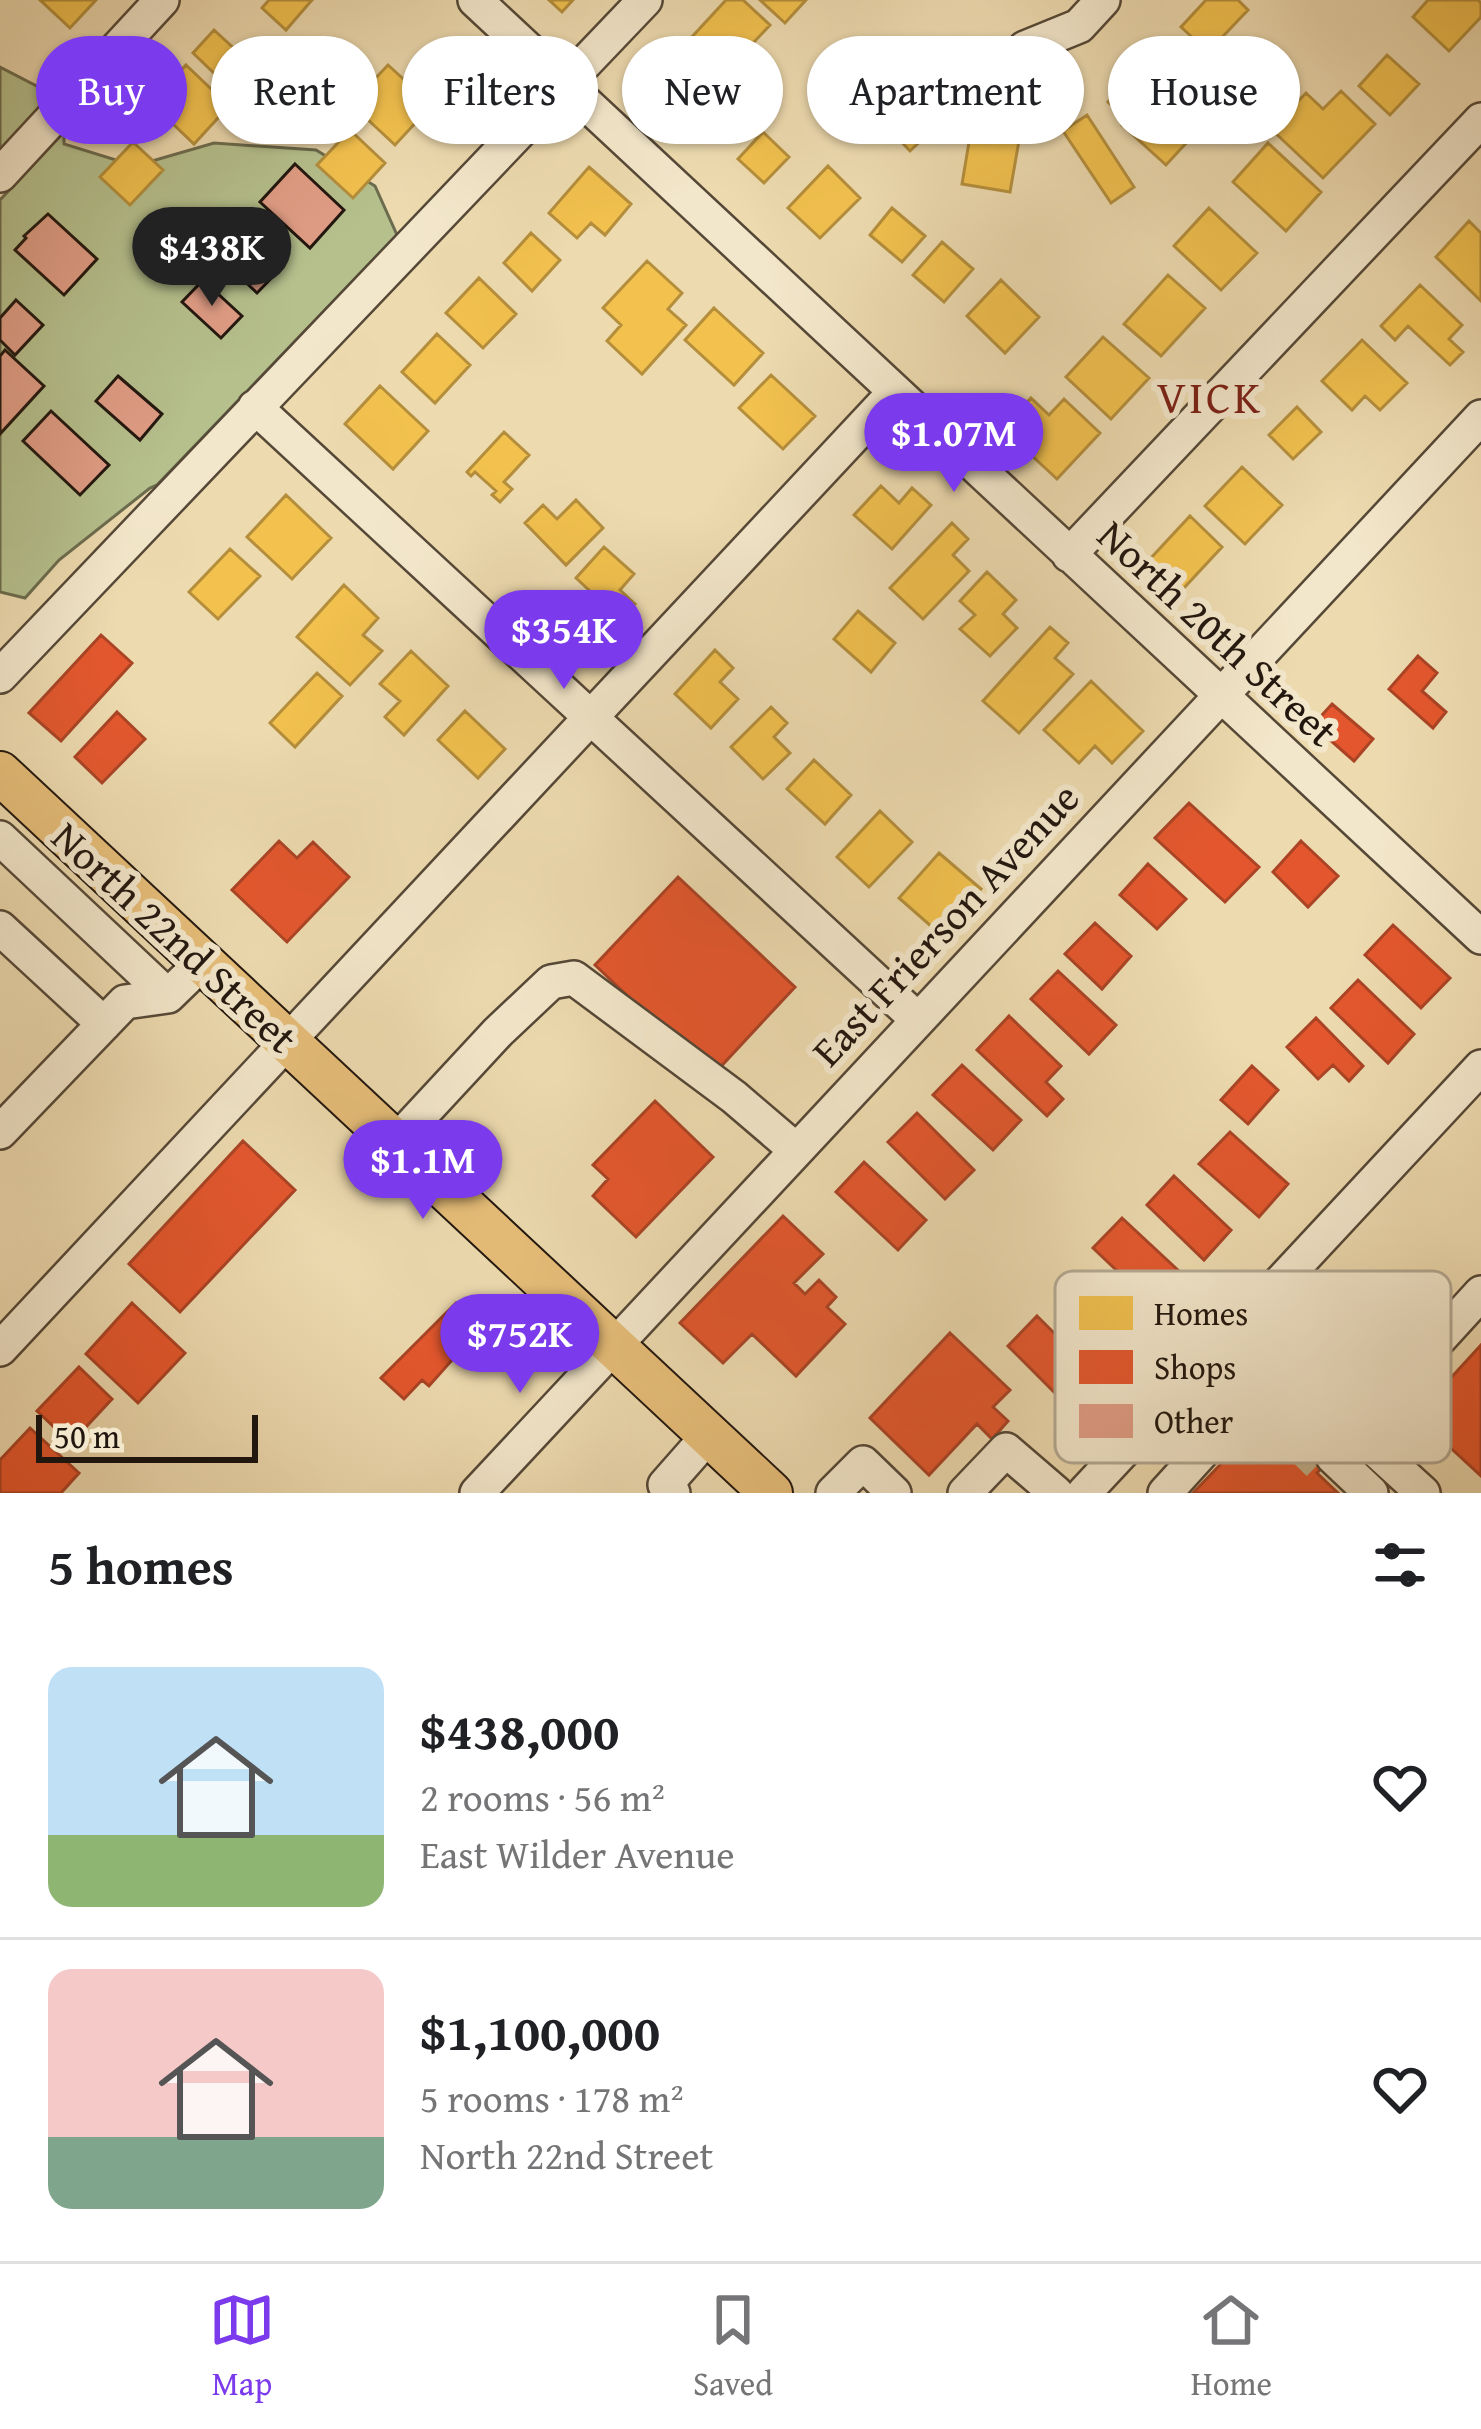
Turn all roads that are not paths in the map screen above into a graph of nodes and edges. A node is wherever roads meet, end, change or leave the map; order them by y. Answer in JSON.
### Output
{"nodes":[{"id":1,"x":162,"y":0,"type":"edge"},
{"id":2,"x":475,"y":0,"type":"edge"},
{"id":3,"x":645,"y":0,"type":"edge"},
{"id":4,"x":1103,"y":0,"type":"edge"},
{"id":5,"x":514,"y":36,"type":"edge"},
{"id":6,"x":1054,"y":36,"type":"edge"},
{"id":7,"x":598,"y":51,"type":"edge"},
{"id":8,"x":598,"y":113,"type":"edge"},
{"id":9,"x":1481,"y":120,"type":"edge"},
{"id":10,"x":509,"y":144,"type":"edge"},
{"id":11,"x":0,"y":175,"type":"edge"},
{"id":12,"x":895,"y":392,"type":"junction"},
{"id":13,"x":255,"y":406,"type":"junction"},
{"id":14,"x":1481,"y":417,"type":"edge"},
{"id":15,"x":1069,"y":555,"type":"junction"},
{"id":16,"x":0,"y":676,"type":"edge"},
{"id":17,"x":1220,"y":696,"type":"junction"},
{"id":18,"x":589,"y":717,"type":"junction"},
{"id":19,"x":0,"y":773,"type":"edge"},
{"id":20,"x":0,"y":838,"type":"edge"},
{"id":21,"x":0,"y":928,"type":"edge"},
{"id":22,"x":1481,"y":937,"type":"edge"},
{"id":23,"x":202,"y":962,"type":"junction"},
{"id":24,"x":168,"y":996,"type":"junction"},
{"id":25,"x":114,"y":1013,"type":"junction"},
{"id":26,"x":918,"y":1020,"type":"junction"},
{"id":27,"x":286,"y":1041,"type":"junction"},
{"id":28,"x":1481,"y":1067,"type":"edge"},
{"id":29,"x":0,"y":1132,"type":"edge"},
{"id":30,"x":395,"y":1143,"type":"junction"},
{"id":31,"x":796,"y":1150,"type":"junction"},
{"id":32,"x":1291,"y":1271,"type":"edge"},
{"id":33,"x":1481,"y":1293,"type":"edge"},
{"id":34,"x":1451,"y":1326,"type":"edge"},
{"id":35,"x":613,"y":1346,"type":"junction"},
{"id":36,"x":0,"y":1349,"type":"edge"},
{"id":37,"x":709,"y":1435,"type":"junction"},
{"id":38,"x":1112,"y":1463,"type":"edge"},
{"id":39,"x":1192,"y":1463,"type":"edge"},
{"id":40,"x":1390,"y":1463,"type":"edge"},
{"id":41,"x":477,"y":1493,"type":"edge"},
{"id":42,"x":673,"y":1493,"type":"edge"},
{"id":43,"x":771,"y":1493,"type":"edge"},
{"id":44,"x":833,"y":1493,"type":"edge"},
{"id":45,"x":894,"y":1493,"type":"edge"},
{"id":46,"x":965,"y":1493,"type":"edge"},
{"id":47,"x":1056,"y":1493,"type":"edge"},
{"id":48,"x":1084,"y":1493,"type":"edge"},
{"id":49,"x":1165,"y":1493,"type":"edge"},
{"id":50,"x":1349,"y":1493,"type":"edge"},
{"id":51,"x":1371,"y":1493,"type":"edge"},
{"id":52,"x":1423,"y":1493,"type":"edge"}],
"edges":[{"from":1,"to":11,"type":"street"},
{"from":2,"to":5,"type":"street","name":"North 20th Street"},
{"from":3,"to":7,"type":"street"},
{"from":4,"to":6,"type":"street"},
{"from":8,"to":12,"type":"street","name":"North 20th Street"},
{"from":9,"to":15,"type":"street"},
{"from":10,"to":13,"type":"street"},
{"from":12,"to":15,"type":"street","name":"North 20th Street"},
{"from":12,"to":18,"type":"street"},
{"from":13,"to":16,"type":"street"},
{"from":13,"to":18,"type":"street"},
{"from":14,"to":17,"type":"street","name":"East Frierson Avenue"},
{"from":15,"to":17,"type":"street","name":"North 20th Street"},
{"from":17,"to":22,"type":"street","name":"North 20th Street"},
{"from":17,"to":26,"type":"street","name":"East Frierson Avenue"},
{"from":18,"to":26,"type":"street"},
{"from":18,"to":27,"type":"street"},
{"from":19,"to":23,"type":"main road","name":"North 22nd Street"},
{"from":20,"to":24,"type":"street"},
{"from":21,"to":25,"type":"street"},
{"from":23,"to":24,"type":"street"},
{"from":23,"to":27,"type":"main road","name":"North 22nd Street"},
{"from":24,"to":25,"type":"street"},
{"from":25,"to":29,"type":"street"},
{"from":26,"to":31,"type":"street","name":"East Frierson Avenue"},
{"from":27,"to":30,"type":"main road","name":"North 22nd Street"},
{"from":27,"to":36,"type":"street"},
{"from":28,"to":32,"type":"street"},
{"from":30,"to":31,"type":"street"},
{"from":30,"to":35,"type":"main road","name":"North 22nd Street"},
{"from":31,"to":35,"type":"street","name":"East Frierson Avenue"},
{"from":33,"to":34,"type":"street"},
{"from":35,"to":37,"type":"main road","name":"North 22nd Street"},
{"from":35,"to":41,"type":"street","name":"East Frierson Avenue"},
{"from":37,"to":42,"type":"street"},
{"from":37,"to":43,"type":"main road","name":"North 22nd Street"},
{"from":38,"to":48,"type":"street"},
{"from":39,"to":49,"type":"street"},
{"from":40,"to":52,"type":"street"},
{"from":44,"to":45,"type":"street"},
{"from":46,"to":47,"type":"street"},
{"from":50,"to":51,"type":"street"}]}
